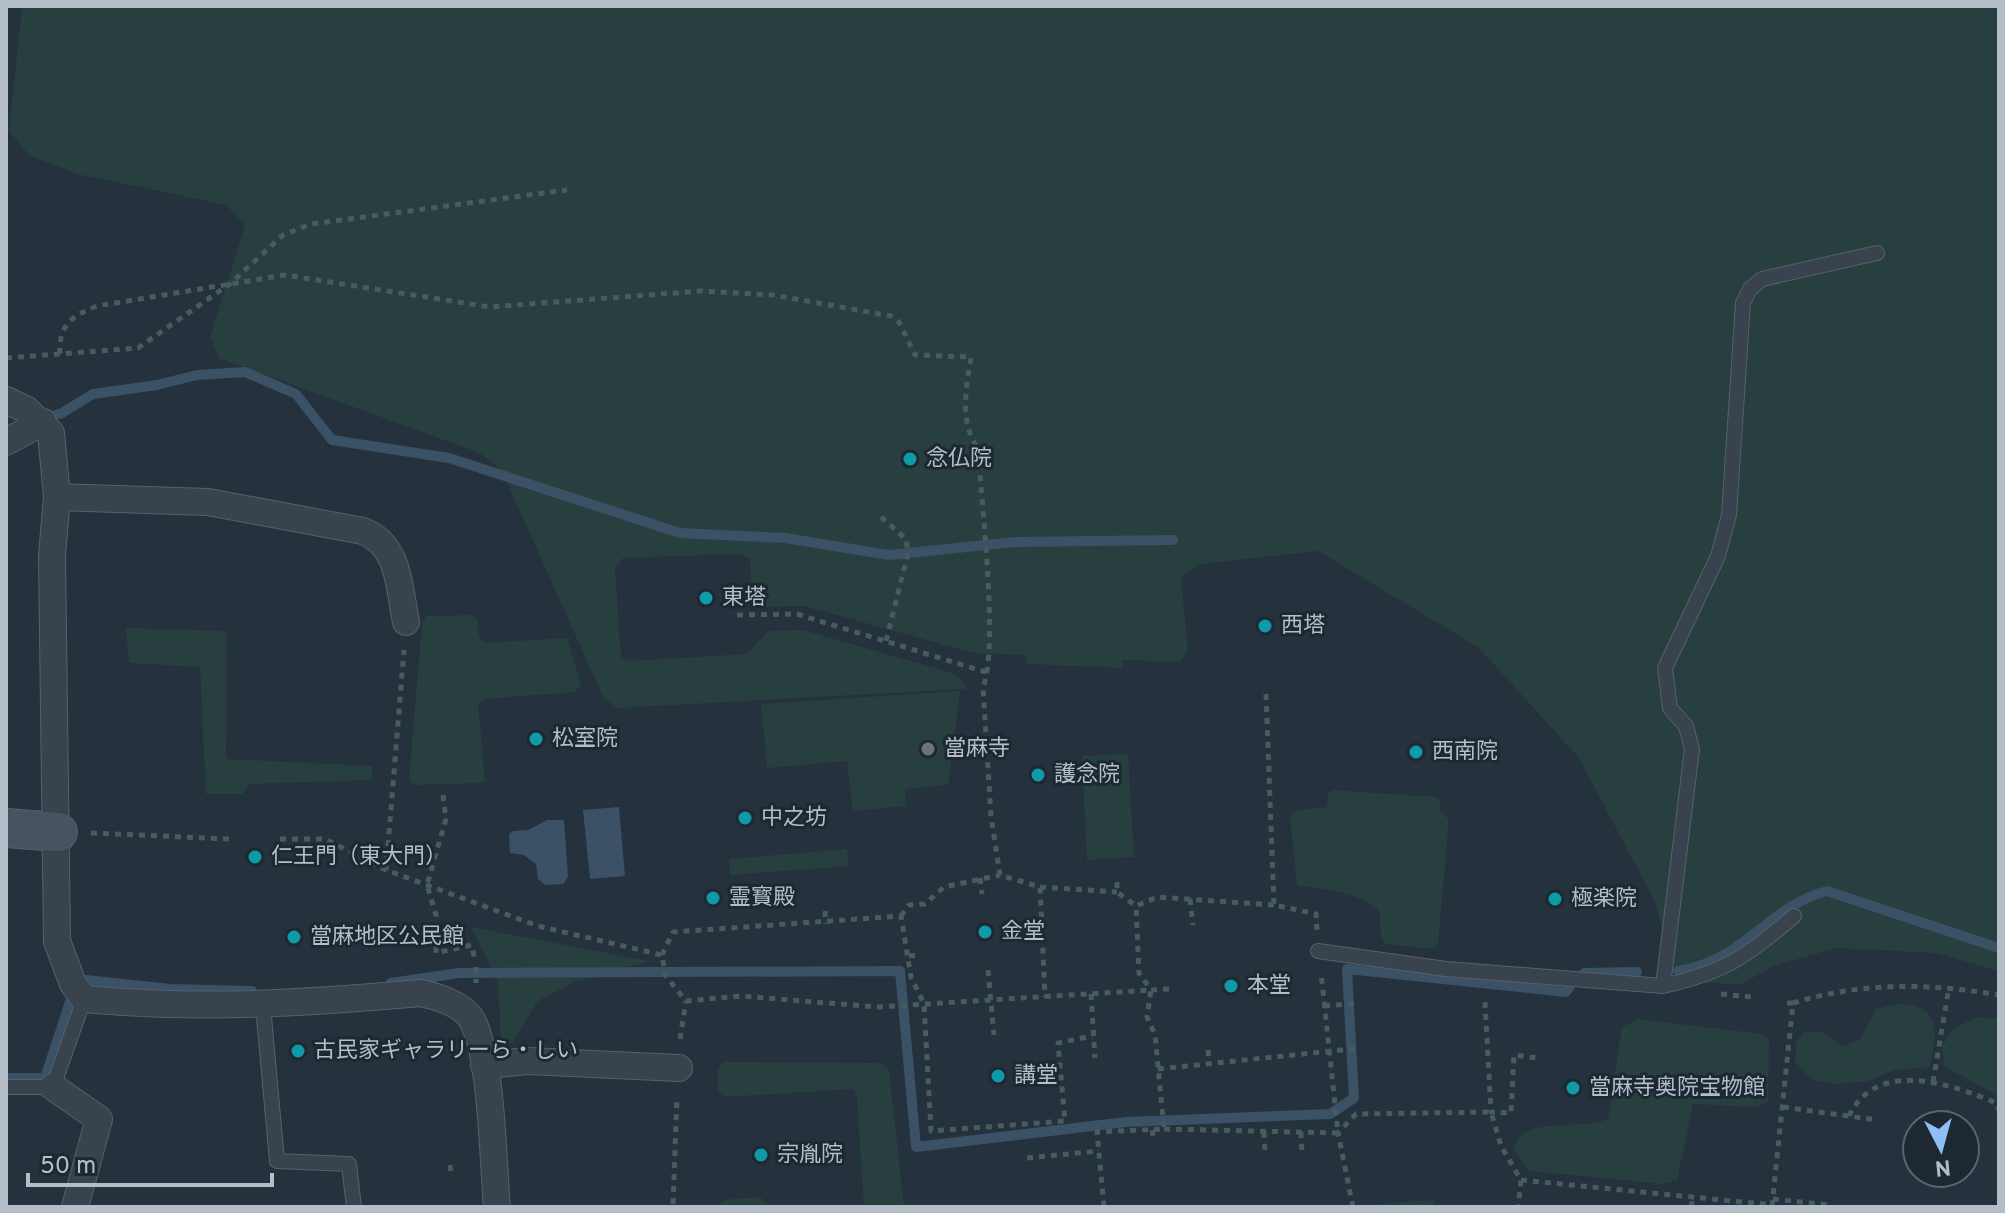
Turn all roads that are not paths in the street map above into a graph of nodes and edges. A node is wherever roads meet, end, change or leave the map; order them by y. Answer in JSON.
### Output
{"nodes":[{"id":1,"x":1877,"y":253,"type":"dead end"},
{"id":2,"x":6,"y":400,"type":"edge"},
{"id":3,"x":43,"y":422,"type":"junction"},
{"id":4,"x":6,"y":442,"type":"edge"},
{"id":5,"x":57,"y":497,"type":"junction"},
{"id":6,"x":406,"y":622,"type":"road end"},
{"id":7,"x":6,"y":828,"type":"edge"},
{"id":8,"x":58,"y":832,"type":"junction"},
{"id":9,"x":1794,"y":916,"type":"dead end"},
{"id":10,"x":1318,"y":951,"type":"road end"},
{"id":11,"x":1663,"y":986,"type":"junction"},
{"id":12,"x":79,"y":993,"type":"junction"},
{"id":13,"x":263,"y":1006,"type":"junction"},
{"id":14,"x":484,"y":1065,"type":"junction"},
{"id":15,"x":679,"y":1068,"type":"road end"},
{"id":16,"x":6,"y":1087,"type":"edge"},
{"id":17,"x":53,"y":1087,"type":"junction"},
{"id":18,"x":75,"y":1207,"type":"edge"},
{"id":19,"x":354,"y":1207,"type":"edge"},
{"id":20,"x":497,"y":1207,"type":"edge"}],
"edges":[{"from":1,"to":11,"type":"lane"},
{"from":2,"to":3,"type":"street"},
{"from":3,"to":4,"type":"street"},
{"from":3,"to":5,"type":"street"},
{"from":5,"to":6,"type":"street"},
{"from":5,"to":8,"type":"street"},
{"from":7,"to":8,"type":"main road"},
{"from":8,"to":12,"type":"street"},
{"from":9,"to":11,"type":"lane"},
{"from":10,"to":11,"type":"lane"},
{"from":12,"to":13,"type":"street"},
{"from":12,"to":17,"type":"lane"},
{"from":13,"to":14,"type":"street"},
{"from":13,"to":19,"type":"lane"},
{"from":14,"to":15,"type":"street"},
{"from":14,"to":20,"type":"street"},
{"from":16,"to":17,"type":"lane"},
{"from":17,"to":18,"type":"street"}]}
